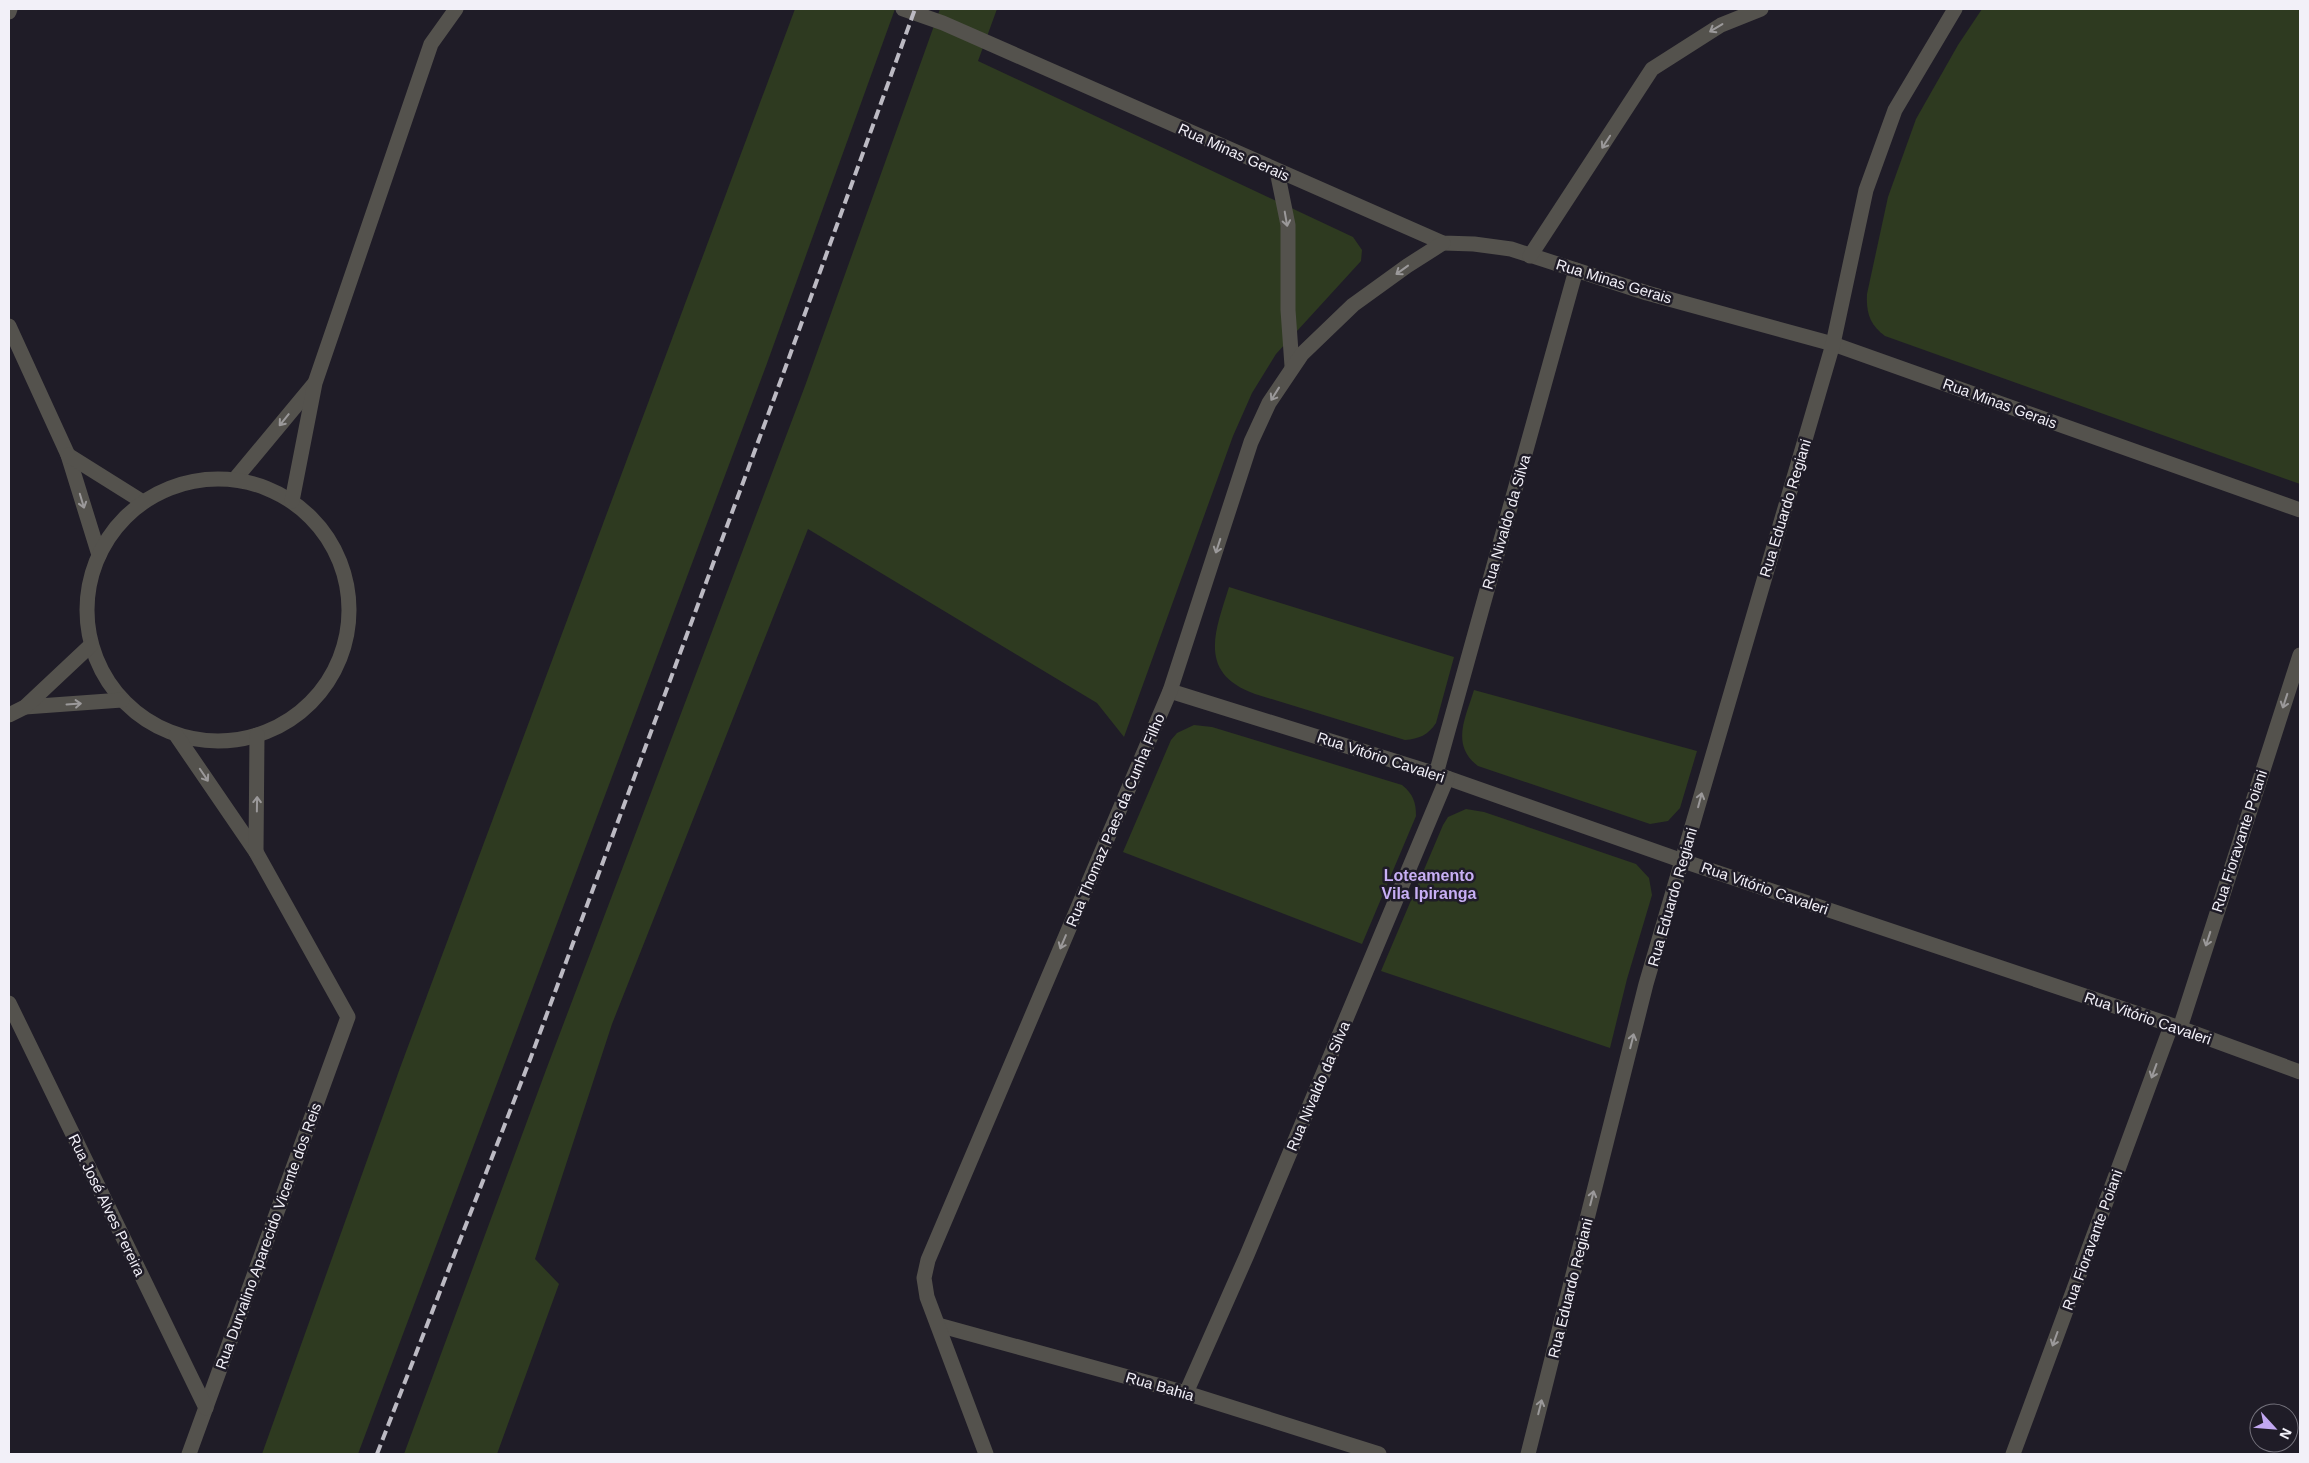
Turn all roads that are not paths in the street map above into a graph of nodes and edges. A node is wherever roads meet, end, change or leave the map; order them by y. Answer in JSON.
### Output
{"nodes":[{"id":1,"x":456,"y":9,"type":"edge"},
{"id":2,"x":903,"y":9,"type":"edge"},
{"id":3,"x":1761,"y":9,"type":"edge"},
{"id":4,"x":1955,"y":9,"type":"edge"},
{"id":5,"x":1278,"y":171,"type":"junction"},
{"id":6,"x":1443,"y":244,"type":"junction"},
{"id":7,"x":1530,"y":256,"type":"junction"},
{"id":8,"x":1576,"y":270,"type":"junction"},
{"id":9,"x":9,"y":326,"type":"edge"},
{"id":10,"x":1833,"y":344,"type":"junction"},
{"id":11,"x":1292,"y":366,"type":"junction"},
{"id":12,"x":314,"y":383,"type":"junction"},
{"id":13,"x":68,"y":455,"type":"junction"},
{"id":14,"x":236,"y":480,"type":"junction"},
{"id":15,"x":292,"y":501,"type":"junction"},
{"id":16,"x":143,"y":502,"type":"junction"},
{"id":17,"x":2300,"y":510,"type":"edge"},
{"id":18,"x":99,"y":555,"type":"junction"},
{"id":19,"x":91,"y":645,"type":"junction"},
{"id":20,"x":2300,"y":655,"type":"edge"},
{"id":21,"x":1170,"y":691,"type":"junction"},
{"id":22,"x":122,"y":700,"type":"junction"},
{"id":23,"x":25,"y":707,"type":"junction"},
{"id":24,"x":9,"y":715,"type":"edge"},
{"id":25,"x":176,"y":735,"type":"junction"},
{"id":26,"x":257,"y":735,"type":"junction"},
{"id":27,"x":1441,"y":776,"type":"junction"},
{"id":28,"x":256,"y":852,"type":"junction"},
{"id":29,"x":1683,"y":861,"type":"junction"},
{"id":30,"x":9,"y":1003,"type":"edge"},
{"id":31,"x":2176,"y":1027,"type":"junction"},
{"id":32,"x":2300,"y":1072,"type":"edge"},
{"id":33,"x":938,"y":1324,"type":"junction"},
{"id":34,"x":1186,"y":1393,"type":"junction"},
{"id":35,"x":206,"y":1408,"type":"junction"},
{"id":36,"x":189,"y":1454,"type":"edge"},
{"id":37,"x":986,"y":1454,"type":"edge"},
{"id":38,"x":1379,"y":1454,"type":"edge"},
{"id":39,"x":1528,"y":1454,"type":"edge"},
{"id":40,"x":2012,"y":1454,"type":"edge"}],
"edges":[{"from":1,"to":12,"type":"street"},
{"from":2,"to":5,"type":"street","name":"Rua Minas Gerais"},
{"from":3,"to":7,"type":"street","one_way":true},
{"from":4,"to":10,"type":"street"},
{"from":5,"to":6,"type":"street","name":"Rua Minas Gerais"},
{"from":5,"to":11,"type":"street","one_way":true},
{"from":6,"to":7,"type":"street","name":"Rua Minas Gerais"},
{"from":6,"to":11,"type":"street","name":"Rua Thomaz Paes da Cunha Filho","one_way":true},
{"from":7,"to":8,"type":"street","name":"Rua Minas Gerais"},
{"from":8,"to":10,"type":"street","name":"Rua Minas Gerais"},
{"from":8,"to":27,"type":"street","name":"Rua Nivaldo da Silva"},
{"from":9,"to":13,"type":"street"},
{"from":10,"to":17,"type":"street","name":"Rua Minas Gerais"},
{"from":29,"to":10,"type":"street","name":"Rua Eduardo Regiani","one_way":true},
{"from":11,"to":21,"type":"street","name":"Rua Thomaz Paes da Cunha Filho","one_way":true},
{"from":12,"to":14,"type":"street","one_way":true},
{"from":12,"to":15,"type":"street"},
{"from":13,"to":16,"type":"street"},
{"from":13,"to":18,"type":"street","one_way":true},
{"from":14,"to":15,"type":"street"},
{"from":14,"to":16,"type":"street"},
{"from":15,"to":26,"type":"street"},
{"from":16,"to":18,"type":"street"},
{"from":18,"to":19,"type":"street"},
{"from":19,"to":22,"type":"street"},
{"from":19,"to":23,"type":"street"},
{"from":20,"to":31,"type":"street","name":"Rua Fioravante Poiani","one_way":true},
{"from":21,"to":27,"type":"street","name":"Rua Vitório Cavaleri"},
{"from":21,"to":33,"type":"street","name":"Rua Thomaz Paes da Cunha Filho","one_way":true},
{"from":23,"to":22,"type":"street","one_way":true},
{"from":22,"to":25,"type":"street"},
{"from":23,"to":24,"type":"street"},
{"from":25,"to":26,"type":"street"},
{"from":25,"to":28,"type":"street","one_way":true},
{"from":28,"to":26,"type":"street","one_way":true},
{"from":27,"to":29,"type":"street","name":"Rua Vitório Cavaleri"},
{"from":27,"to":34,"type":"street","name":"Rua Nivaldo da Silva"},
{"from":28,"to":35,"type":"street","name":"Rua Durvalino Aparecido Vicente dos Reis"},
{"from":29,"to":31,"type":"street","name":"Rua Vitório Cavaleri"},
{"from":39,"to":29,"type":"street","name":"Rua Eduardo Regiani","one_way":true},
{"from":30,"to":35,"type":"street","name":"Rua José Alves Pereira"},
{"from":31,"to":32,"type":"street","name":"Rua Vitório Cavaleri"},
{"from":31,"to":40,"type":"street","name":"Rua Fioravante Poiani","one_way":true},
{"from":33,"to":34,"type":"street","name":"Rua Bahia"},
{"from":33,"to":37,"type":"street","name":"Rua Thomaz Paes da Cunha Filho"},
{"from":34,"to":38,"type":"street","name":"Rua Bahia"},
{"from":35,"to":36,"type":"street","name":"Rua Durvalino Aparecido Vicente dos Reis"}]}
